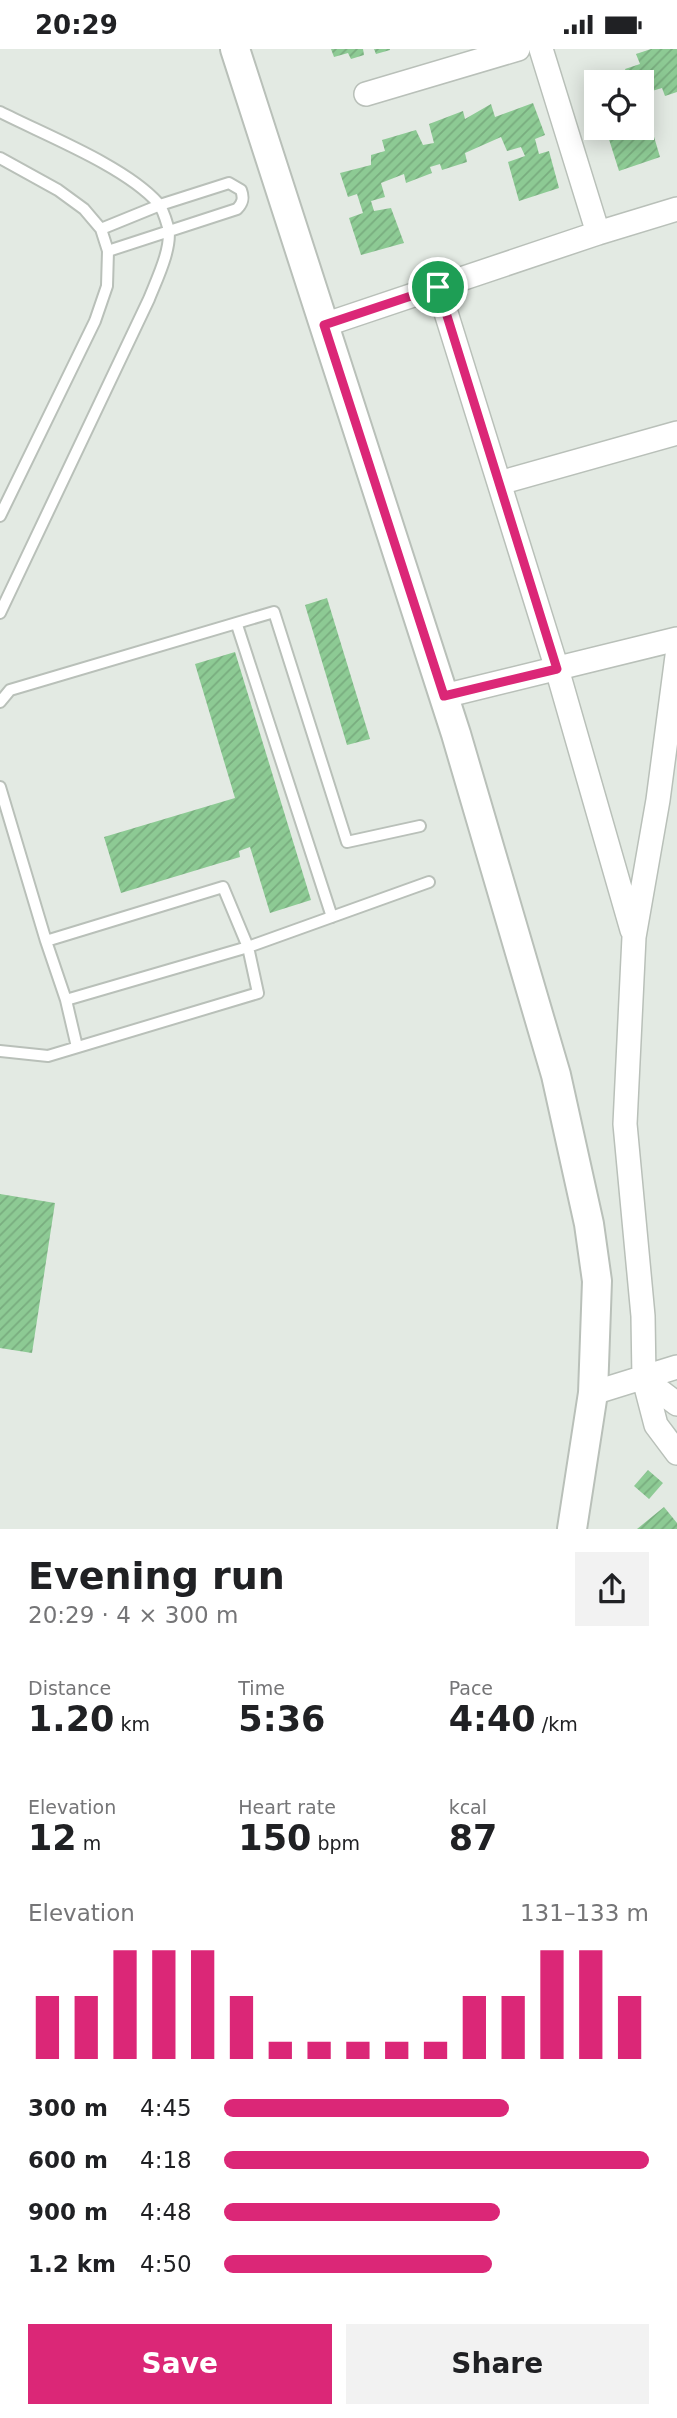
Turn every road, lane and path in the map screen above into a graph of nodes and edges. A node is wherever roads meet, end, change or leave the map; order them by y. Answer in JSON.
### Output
{"nodes":[{"id":1,"x":235,"y":49,"type":"edge"},
{"id":2,"x":518,"y":49,"type":"edge"},
{"id":3,"x":541,"y":49,"type":"edge"},
{"id":4,"x":366,"y":94,"type":"dead end"},
{"id":5,"x":0,"y":112,"type":"edge"},
{"id":6,"x":0,"y":158,"type":"edge"},
{"id":7,"x":160,"y":205,"type":"junction"},
{"id":8,"x":677,"y":209,"type":"edge"},
{"id":9,"x":101,"y":229,"type":"junction"},
{"id":10,"x":169,"y":230,"type":"junction"},
{"id":11,"x":598,"y":233,"type":"junction"},
{"id":12,"x":108,"y":251,"type":"junction"},
{"id":13,"x":438,"y":287,"type":"junction"},
{"id":14,"x":324,"y":325,"type":"junction"},
{"id":15,"x":677,"y":433,"type":"edge"},
{"id":16,"x":499,"y":483,"type":"junction"},
{"id":17,"x":0,"y":516,"type":"edge"},
{"id":18,"x":0,"y":613,"type":"edge"},
{"id":19,"x":237,"y":625,"type":"junction"},
{"id":20,"x":677,"y":639,"type":"edge"},
{"id":21,"x":677,"y":656,"type":"edge"},
{"id":22,"x":557,"y":669,"type":"junction"},
{"id":23,"x":444,"y":696,"type":"junction"},
{"id":24,"x":0,"y":702,"type":"edge"},
{"id":25,"x":0,"y":787,"type":"edge"},
{"id":26,"x":667,"y":799,"type":"edge"},
{"id":27,"x":420,"y":826,"type":"dead end"},
{"id":28,"x":429,"y":882,"type":"dead end"},
{"id":29,"x":332,"y":917,"type":"junction"},
{"id":30,"x":634,"y":937,"type":"junction"},
{"id":31,"x":46,"y":941,"type":"junction"},
{"id":32,"x":248,"y":947,"type":"junction"},
{"id":33,"x":66,"y":1000,"type":"junction"},
{"id":34,"x":78,"y":1047,"type":"junction"},
{"id":35,"x":0,"y":1051,"type":"edge"},
{"id":36,"x":677,"y":1367,"type":"edge"},
{"id":37,"x":644,"y":1379,"type":"junction"},
{"id":38,"x":593,"y":1393,"type":"junction"},
{"id":39,"x":677,"y":1404,"type":"edge"},
{"id":40,"x":677,"y":1453,"type":"edge"},
{"id":41,"x":572,"y":1529,"type":"edge"}],
"edges":[{"from":1,"to":14,"type":"street"},
{"from":2,"to":4,"type":"street"},
{"from":3,"to":11,"type":"street"},
{"from":5,"to":7,"type":"lane"},
{"from":6,"to":9,"type":"lane"},
{"from":7,"to":9,"type":"lane"},
{"from":7,"to":10,"type":"lane"},
{"from":7,"to":10,"type":"lane"},
{"from":8,"to":11,"type":"street"},
{"from":9,"to":12,"type":"lane"},
{"from":10,"to":12,"type":"lane"},
{"from":10,"to":18,"type":"lane"},
{"from":11,"to":13,"type":"street"},
{"from":12,"to":17,"type":"lane"},
{"from":13,"to":14,"type":"street"},
{"from":13,"to":16,"type":"street"},
{"from":14,"to":23,"type":"street"},
{"from":15,"to":16,"type":"street"},
{"from":16,"to":22,"type":"street"},
{"from":19,"to":24,"type":"lane"},
{"from":19,"to":27,"type":"lane"},
{"from":19,"to":29,"type":"lane"},
{"from":20,"to":22,"type":"street"},
{"from":21,"to":26,"type":"street"},
{"from":22,"to":23,"type":"street"},
{"from":22,"to":30,"type":"street"},
{"from":23,"to":38,"type":"street"},
{"from":25,"to":31,"type":"lane"},
{"from":26,"to":30,"type":"street"},
{"from":28,"to":29,"type":"lane"},
{"from":29,"to":32,"type":"lane"},
{"from":30,"to":37,"type":"street"},
{"from":31,"to":32,"type":"lane"},
{"from":31,"to":33,"type":"lane"},
{"from":32,"to":33,"type":"lane"},
{"from":32,"to":34,"type":"lane"},
{"from":33,"to":34,"type":"lane"},
{"from":34,"to":35,"type":"lane"},
{"from":36,"to":37,"type":"street"},
{"from":37,"to":38,"type":"street"},
{"from":37,"to":39,"type":"street"},
{"from":37,"to":40,"type":"street"},
{"from":38,"to":41,"type":"street"}]}
